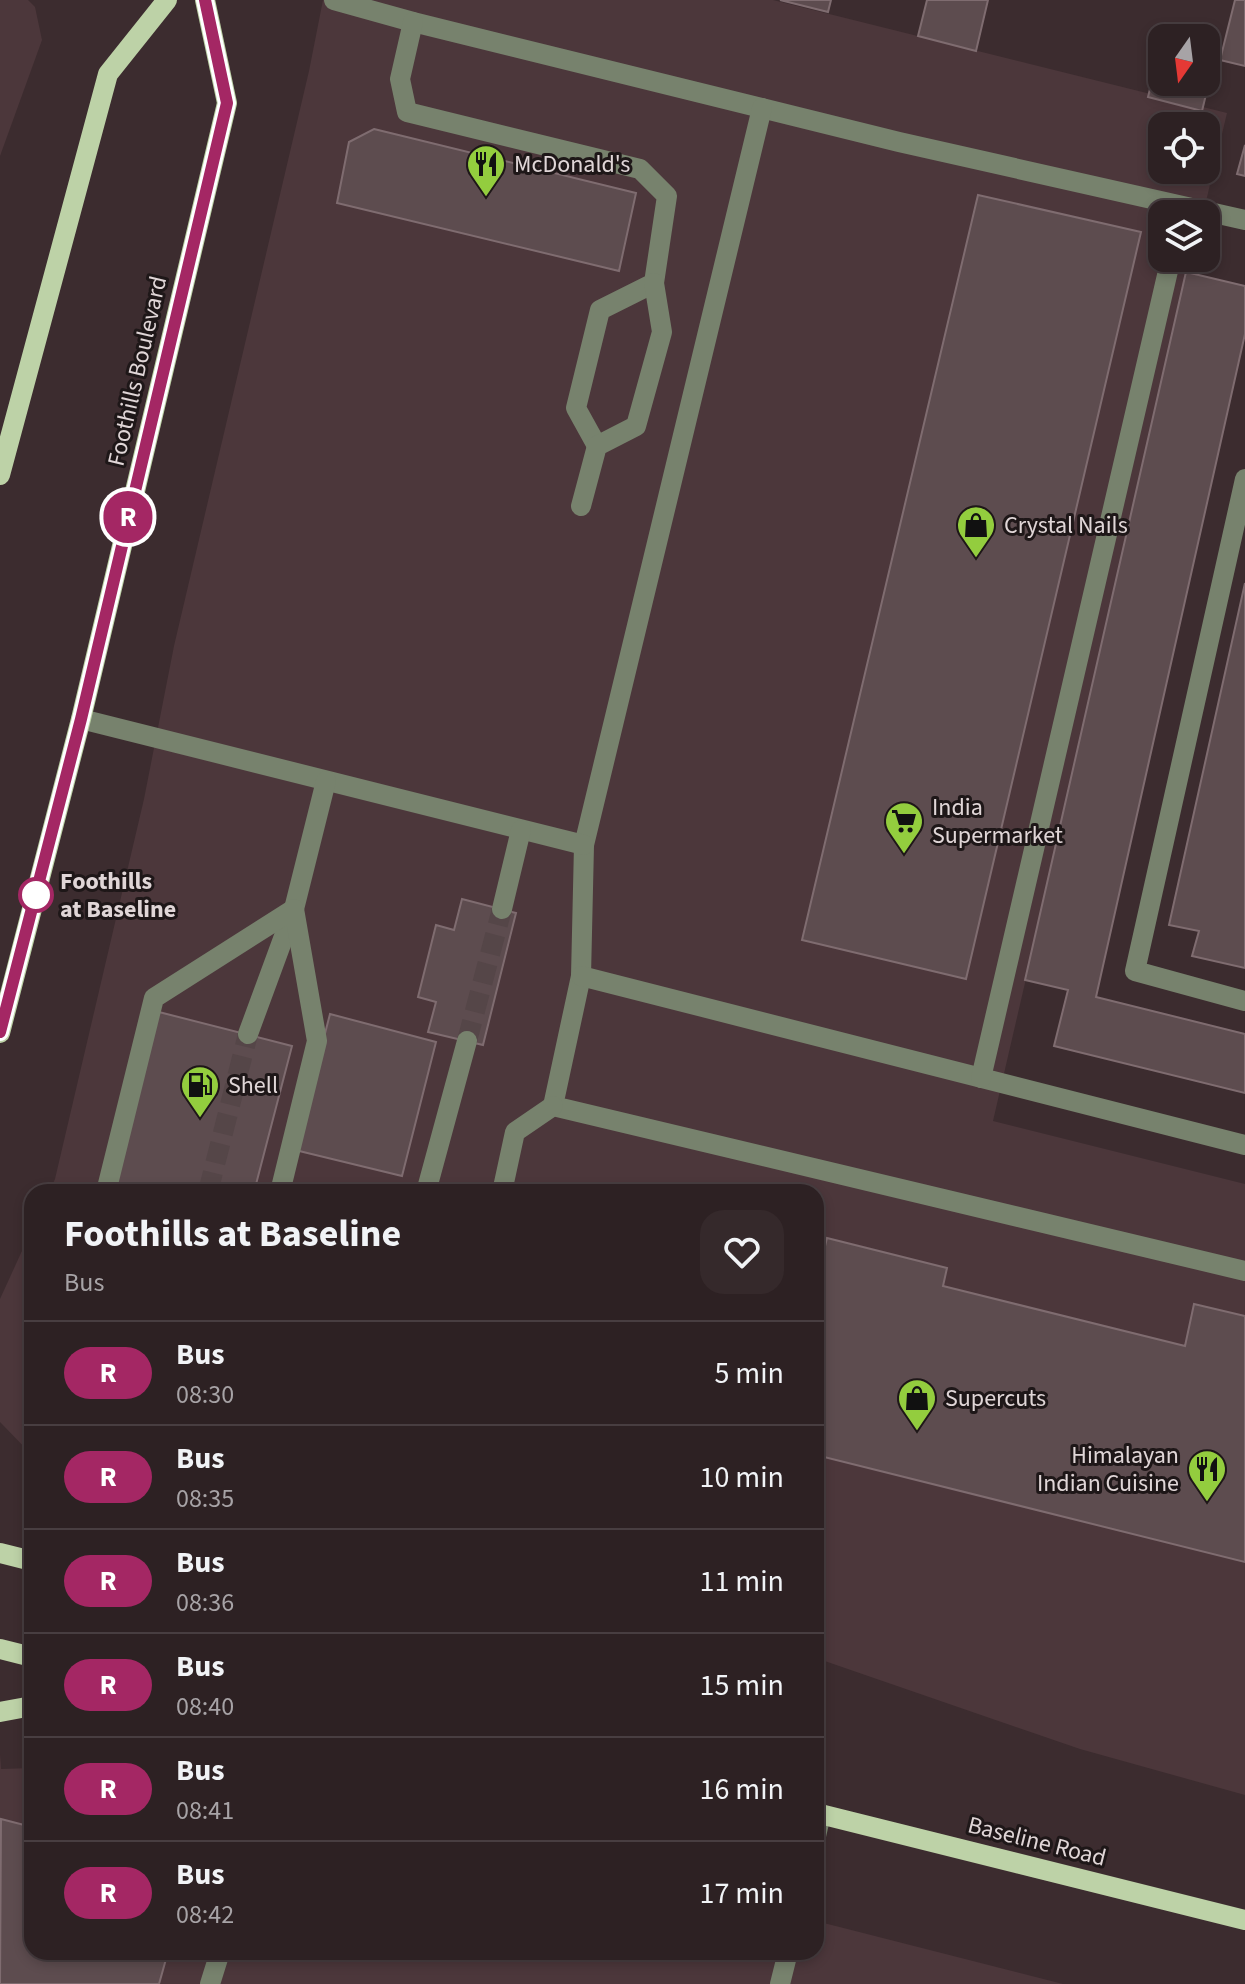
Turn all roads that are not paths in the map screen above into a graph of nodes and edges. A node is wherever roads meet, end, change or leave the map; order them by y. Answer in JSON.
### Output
{"nodes":[{"id":1,"x":167,"y":0,"type":"edge"},
{"id":2,"x":205,"y":0,"type":"edge"},
{"id":3,"x":334,"y":0,"type":"edge"},
{"id":4,"x":413,"y":22,"type":"junction"},
{"id":5,"x":762,"y":108,"type":"junction"},
{"id":6,"x":1148,"y":202,"type":"edge"},
{"id":7,"x":1220,"y":216,"type":"edge"},
{"id":8,"x":1245,"y":220,"type":"edge"},
{"id":9,"x":1168,"y":272,"type":"edge"},
{"id":10,"x":654,"y":283,"type":"junction"},
{"id":11,"x":597,"y":446,"type":"junction"},
{"id":12,"x":0,"y":475,"type":"edge"},
{"id":13,"x":1245,"y":479,"type":"edge"},
{"id":14,"x":581,"y":506,"type":"dead end"},
{"id":15,"x":81,"y":719,"type":"junction"},
{"id":16,"x":326,"y":781,"type":"junction"},
{"id":17,"x":521,"y":830,"type":"junction"},
{"id":18,"x":584,"y":845,"type":"junction"},
{"id":19,"x":294,"y":909,"type":"junction"},
{"id":20,"x":502,"y":909,"type":"tunnel mouth"},
{"id":21,"x":581,"y":976,"type":"junction"},
{"id":22,"x":1245,"y":1001,"type":"edge"},
{"id":23,"x":0,"y":1033,"type":"edge"},
{"id":24,"x":248,"y":1034,"type":"tunnel mouth"},
{"id":25,"x":467,"y":1041,"type":"tunnel mouth"},
{"id":26,"x":981,"y":1078,"type":"junction"},
{"id":27,"x":553,"y":1106,"type":"junction"},
{"id":28,"x":1245,"y":1145,"type":"edge"},
{"id":29,"x":108,"y":1184,"type":"edge"},
{"id":30,"x":282,"y":1184,"type":"edge"},
{"id":31,"x":428,"y":1184,"type":"edge"},
{"id":32,"x":504,"y":1184,"type":"edge"},
{"id":33,"x":1245,"y":1271,"type":"edge"},
{"id":34,"x":0,"y":1553,"type":"edge"},
{"id":35,"x":24,"y":1559,"type":"edge"},
{"id":36,"x":0,"y":1649,"type":"edge"},
{"id":37,"x":24,"y":1655,"type":"edge"},
{"id":38,"x":24,"y":1708,"type":"edge"},
{"id":39,"x":0,"y":1712,"type":"edge"},
{"id":40,"x":824,"y":1815,"type":"edge"},
{"id":41,"x":1245,"y":1920,"type":"edge"},
{"id":42,"x":218,"y":1960,"type":"edge"},
{"id":43,"x":786,"y":1960,"type":"edge"},
{"id":44,"x":210,"y":1984,"type":"edge"},
{"id":45,"x":780,"y":1984,"type":"edge"}],
"edges":[{"from":1,"to":12,"type":"main road"},
{"from":2,"to":15,"type":"main road","name":"Foothills Boulevard"},
{"from":3,"to":4,"type":"lane"},
{"from":4,"to":5,"type":"lane"},
{"from":4,"to":10,"type":"lane"},
{"from":5,"to":6,"type":"lane"},
{"from":5,"to":18,"type":"lane"},
{"from":7,"to":8,"type":"lane"},
{"from":9,"to":26,"type":"lane"},
{"from":10,"to":11,"type":"lane"},
{"from":10,"to":11,"type":"lane"},
{"from":11,"to":14,"type":"lane"},
{"from":13,"to":22,"type":"lane"},
{"from":15,"to":16,"type":"lane"},
{"from":15,"to":23,"type":"main road","name":"Foothills Boulevard"},
{"from":16,"to":17,"type":"lane"},
{"from":16,"to":19,"type":"lane"},
{"from":17,"to":18,"type":"lane"},
{"from":17,"to":20,"type":"lane"},
{"from":18,"to":21,"type":"lane"},
{"from":19,"to":24,"type":"lane"},
{"from":19,"to":29,"type":"lane"},
{"from":19,"to":30,"type":"lane"},
{"from":21,"to":26,"type":"lane"},
{"from":21,"to":27,"type":"lane"},
{"from":25,"to":31,"type":"lane"},
{"from":26,"to":28,"type":"lane"},
{"from":27,"to":32,"type":"lane"},
{"from":27,"to":33,"type":"lane"},
{"from":34,"to":35,"type":"main road"},
{"from":36,"to":37,"type":"main road"},
{"from":38,"to":39,"type":"main road"},
{"from":40,"to":41,"type":"main road","name":"Baseline Road"},
{"from":42,"to":44,"type":"lane"},
{"from":43,"to":45,"type":"lane"}]}
